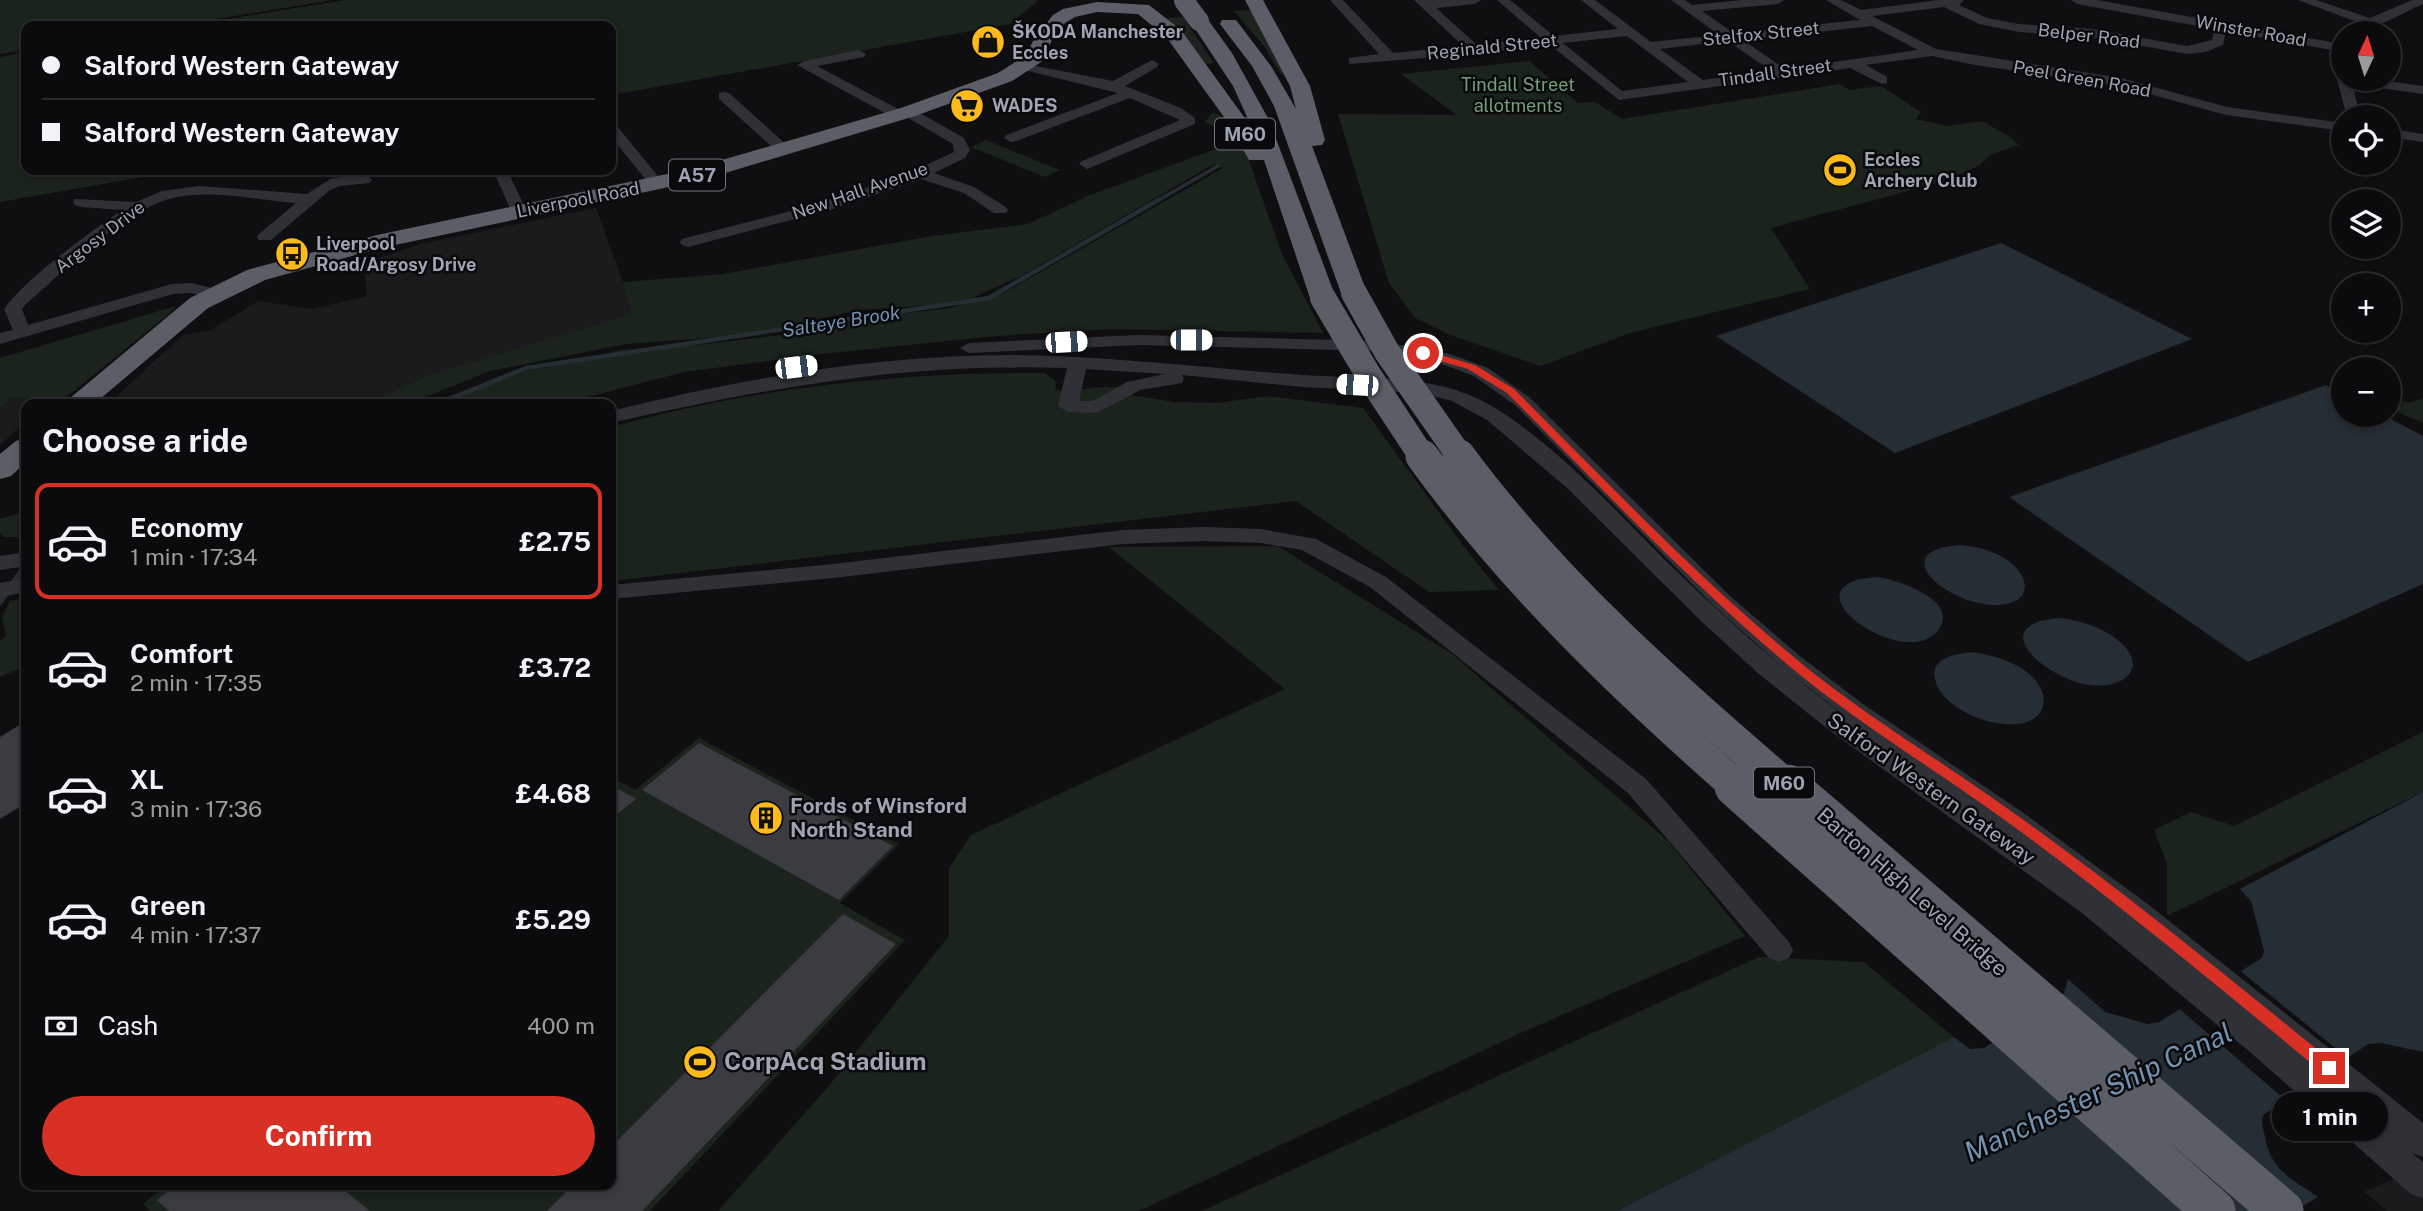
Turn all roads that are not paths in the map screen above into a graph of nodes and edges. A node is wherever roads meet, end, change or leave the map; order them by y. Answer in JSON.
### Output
{"nodes":[{"id":1,"x":1083,"y":0,"type":"edge"},
{"id":2,"x":1115,"y":0,"type":"edge"},
{"id":3,"x":1183,"y":0,"type":"edge"},
{"id":4,"x":1246,"y":0,"type":"edge"},
{"id":5,"x":1336,"y":0,"type":"edge"},
{"id":6,"x":1475,"y":0,"type":"edge"},
{"id":7,"x":1503,"y":0,"type":"edge"},
{"id":8,"x":1587,"y":0,"type":"edge"},
{"id":9,"x":1676,"y":0,"type":"edge"},
{"id":10,"x":1778,"y":0,"type":"edge"},
{"id":11,"x":1832,"y":0,"type":"edge"},
{"id":12,"x":1969,"y":0,"type":"edge"},
{"id":13,"x":2077,"y":0,"type":"edge"},
{"id":14,"x":2304,"y":0,"type":"edge"},
{"id":15,"x":2423,"y":0,"type":"edge"},
{"id":16,"x":1422,"y":2,"type":"edge"},
{"id":17,"x":1946,"y":3,"type":"junction"},
{"id":18,"x":1142,"y":9,"type":"junction"},
{"id":19,"x":1259,"y":9,"type":"edge"},
{"id":20,"x":1690,"y":9,"type":"junction"},
{"id":21,"x":1858,"y":14,"type":"junction"},
{"id":22,"x":1213,"y":16,"type":"junction"},
{"id":23,"x":2367,"y":21,"type":"edge"},
{"id":24,"x":2372,"y":21,"type":"edge"},
{"id":25,"x":1874,"y":22,"type":"junction"},
{"id":26,"x":2221,"y":25,"type":"junction"},
{"id":27,"x":1630,"y":32,"type":"junction"},
{"id":28,"x":1730,"y":37,"type":"junction"},
{"id":29,"x":1044,"y":39,"type":"junction"},
{"id":30,"x":1551,"y":41,"type":"junction"},
{"id":31,"x":2331,"y":45,"type":"edge"},
{"id":32,"x":1648,"y":46,"type":"junction"},
{"id":33,"x":1475,"y":50,"type":"junction"},
{"id":34,"x":1932,"y":52,"type":"junction"},
{"id":35,"x":859,"y":54,"type":"dead end"},
{"id":36,"x":1390,"y":58,"type":"junction"},
{"id":37,"x":1354,"y":61,"type":"dead end"},
{"id":38,"x":1850,"y":62,"type":"junction"},
{"id":39,"x":1152,"y":64,"type":"dead end"},
{"id":40,"x":1025,"y":66,"type":"junction"},
{"id":41,"x":1780,"y":71,"type":"junction"},
{"id":42,"x":1882,"y":80,"type":"dead end"},
{"id":43,"x":1699,"y":84,"type":"junction"},
{"id":44,"x":2401,"y":87,"type":"edge"},
{"id":45,"x":1121,"y":90,"type":"junction"},
{"id":46,"x":2423,"y":90,"type":"edge"},
{"id":47,"x":724,"y":96,"type":"dead end"},
{"id":48,"x":904,"y":113,"type":"junction"},
{"id":49,"x":2331,"y":125,"type":"edge"},
{"id":50,"x":616,"y":134,"type":"edge"},
{"id":51,"x":2401,"y":135,"type":"edge"},
{"id":52,"x":1011,"y":138,"type":"dead end"},
{"id":53,"x":2423,"y":138,"type":"edge"},
{"id":54,"x":784,"y":150,"type":"junction"},
{"id":55,"x":1087,"y":164,"type":"dead end"},
{"id":56,"x":918,"y":173,"type":"junction"},
{"id":57,"x":502,"y":175,"type":"edge"},
{"id":58,"x":364,"y":180,"type":"dead end"},
{"id":59,"x":657,"y":184,"type":"junction"},
{"id":60,"x":309,"y":199,"type":"junction"},
{"id":61,"x":80,"y":202,"type":"dead end"},
{"id":62,"x":996,"y":204,"type":"dead end"},
{"id":63,"x":139,"y":207,"type":"junction"},
{"id":64,"x":519,"y":212,"type":"junction"},
{"id":65,"x":265,"y":237,"type":"dead end"},
{"id":66,"x":1331,"y":239,"type":"junction"},
{"id":67,"x":688,"y":242,"type":"dead end"},
{"id":68,"x":1309,"y":260,"type":"junction"},
{"id":69,"x":214,"y":294,"type":"junction"},
{"id":70,"x":1339,"y":295,"type":"junction"},
{"id":71,"x":7,"y":310,"type":"edge"},
{"id":72,"x":23,"y":332,"type":"junction"},
{"id":73,"x":0,"y":339,"type":"edge"},
{"id":74,"x":1076,"y":363,"type":"junction"},
{"id":75,"x":1107,"y":364,"type":"junction"},
{"id":76,"x":1264,"y":377,"type":"junction"},
{"id":77,"x":1490,"y":377,"type":"junction"},
{"id":78,"x":1401,"y":387,"type":"junction"},
{"id":79,"x":83,"y":399,"type":"edge"},
{"id":80,"x":616,"y":405,"type":"edge"},
{"id":81,"x":1097,"y":407,"type":"junction"},
{"id":82,"x":616,"y":416,"type":"edge"},
{"id":83,"x":1552,"y":463,"type":"junction"},
{"id":84,"x":21,"y":586,"type":"edge"},
{"id":85,"x":0,"y":590,"type":"edge"},
{"id":86,"x":616,"y":592,"type":"edge"},
{"id":87,"x":1779,"y":950,"type":"dead end"},
{"id":88,"x":2195,"y":974,"type":"junction"},
{"id":89,"x":2339,"y":1092,"type":"junction"},
{"id":90,"x":2423,"y":1142,"type":"edge"},
{"id":91,"x":2423,"y":1183,"type":"edge"},
{"id":92,"x":2214,"y":1211,"type":"edge"},
{"id":93,"x":2282,"y":1211,"type":"edge"}],
"edges":[{"from":1,"to":29,"type":"highway","name":"Liverpool Road","number":"A57"},
{"from":2,"to":18,"type":"highway","number":"A57"},
{"from":3,"to":22,"type":"highway","number":"M60","bridge":true},
{"from":4,"to":18,"type":"highway","number":"A57"},
{"from":5,"to":36,"type":"street"},
{"from":6,"to":16,"type":"street"},
{"from":7,"to":30,"type":"street"},
{"from":8,"to":27,"type":"street"},
{"from":9,"to":20,"type":"street"},
{"from":10,"to":20,"type":"street"},
{"from":11,"to":21,"type":"street","name":"Peel Green Road"},
{"from":12,"to":17,"type":"street"},
{"from":13,"to":26,"type":"street","name":"Winster Road"},
{"from":14,"to":23,"type":"street"},
{"from":15,"to":24,"type":"street"},
{"from":16,"to":33,"type":"street"},
{"from":17,"to":21,"type":"street"},
{"from":17,"to":26,"type":"street","name":"Belper Road"},
{"from":18,"to":29,"type":"highway","name":"Liverpool Road","number":"A57"},
{"from":18,"to":68,"type":"highway","number":"M60"},
{"from":19,"to":66,"type":"highway","number":"M60"},
{"from":20,"to":28,"type":"street"},
{"from":21,"to":25,"type":"street","name":"Peel Green Road"},
{"from":22,"to":66,"type":"highway","number":"M60"},
{"from":22,"to":68,"type":"highway","number":"M60"},
{"from":25,"to":28,"type":"street","name":"Stelfox Street"},
{"from":25,"to":34,"type":"street","name":"Peel Green Road"},
{"from":26,"to":31,"type":"street","name":"Winster Road"},
{"from":27,"to":30,"type":"street","name":"Reginald Street"},
{"from":27,"to":32,"type":"street"},
{"from":28,"to":32,"type":"street","name":"Stelfox Street"},
{"from":28,"to":41,"type":"street"},
{"from":29,"to":40,"type":"highway","name":"Liverpool Road","number":"A57"},
{"from":30,"to":33,"type":"street","name":"Reginald Street"},
{"from":30,"to":43,"type":"street","name":"Tindall Street"},
{"from":32,"to":43,"type":"street"},
{"from":33,"to":36,"type":"street","name":"Reginald Street"},
{"from":34,"to":38,"type":"street","name":"Tindall Street"},
{"from":34,"to":49,"type":"street","name":"Peel Green Road"},
{"from":35,"to":48,"type":"street"},
{"from":36,"to":37,"type":"street","name":"Reginald Street"},
{"from":38,"to":41,"type":"street","name":"Tindall Street"},
{"from":38,"to":42,"type":"street"},
{"from":39,"to":45,"type":"street"},
{"from":40,"to":45,"type":"street"},
{"from":40,"to":48,"type":"highway","name":"Liverpool Road","number":"A57"},
{"from":41,"to":43,"type":"street","name":"Tindall Street"},
{"from":44,"to":46,"type":"street"},
{"from":45,"to":52,"type":"street"},
{"from":45,"to":55,"type":"street"},
{"from":47,"to":54,"type":"street"},
{"from":48,"to":54,"type":"highway","name":"Liverpool Road","number":"A57"},
{"from":48,"to":56,"type":"street","name":"New Hall Avenue"},
{"from":50,"to":59,"type":"street"},
{"from":51,"to":53,"type":"street"},
{"from":54,"to":59,"type":"highway","name":"Liverpool Road","number":"A57"},
{"from":56,"to":62,"type":"street"},
{"from":56,"to":67,"type":"street","name":"New Hall Avenue"},
{"from":57,"to":64,"type":"street"},
{"from":58,"to":60,"type":"street"},
{"from":59,"to":64,"type":"highway","name":"Liverpool Road","number":"A57"},
{"from":60,"to":63,"type":"street","name":"Argosy Drive"},
{"from":60,"to":65,"type":"street"},
{"from":61,"to":63,"type":"street"},
{"from":63,"to":71,"type":"street","name":"Argosy Drive"},
{"from":64,"to":69,"type":"highway","name":"Liverpool Road","number":"A57"},
{"from":66,"to":70,"type":"highway","number":"M60"},
{"from":68,"to":70,"type":"highway","number":"M60"},
{"from":69,"to":72,"type":"street"},
{"from":69,"to":79,"type":"highway","name":"Liverpool Road","number":"A57"},
{"from":70,"to":92,"type":"highway","name":"Barton High Level Bridge","number":"M60","bridge":true},
{"from":70,"to":93,"type":"highway","name":"Barton High Level Bridge","number":"M60","bridge":true},
{"from":71,"to":72,"type":"street","name":"Argosy Drive"},
{"from":72,"to":73,"type":"street"},
{"from":74,"to":75,"type":"street","name":"Salford Western Gateway"},
{"from":74,"to":81,"type":"street"},
{"from":74,"to":82,"type":"street","name":"Salford Western Gateway"},
{"from":75,"to":76,"type":"street","name":"Salford Western Gateway"},
{"from":75,"to":81,"type":"street"},
{"from":76,"to":78,"type":"street","name":"Salford Western Gateway"},
{"from":76,"to":81,"type":"street"},
{"from":77,"to":78,"type":"street"},
{"from":77,"to":80,"type":"street","name":"Salford Western Gateway"},
{"from":77,"to":83,"type":"street"},
{"from":77,"to":88,"type":"street","name":"Salford Western Gateway"},
{"from":78,"to":83,"type":"street","name":"Salford Western Gateway"},
{"from":83,"to":88,"type":"street","name":"Salford Western Gateway"},
{"from":84,"to":85,"type":"street"},
{"from":86,"to":87,"type":"street"},
{"from":88,"to":89,"type":"street","name":"Salford Western Gateway"},
{"from":89,"to":90,"type":"street","name":"Salford Western Gateway"},
{"from":89,"to":91,"type":"street","name":"Salford Western Gateway"}]}
